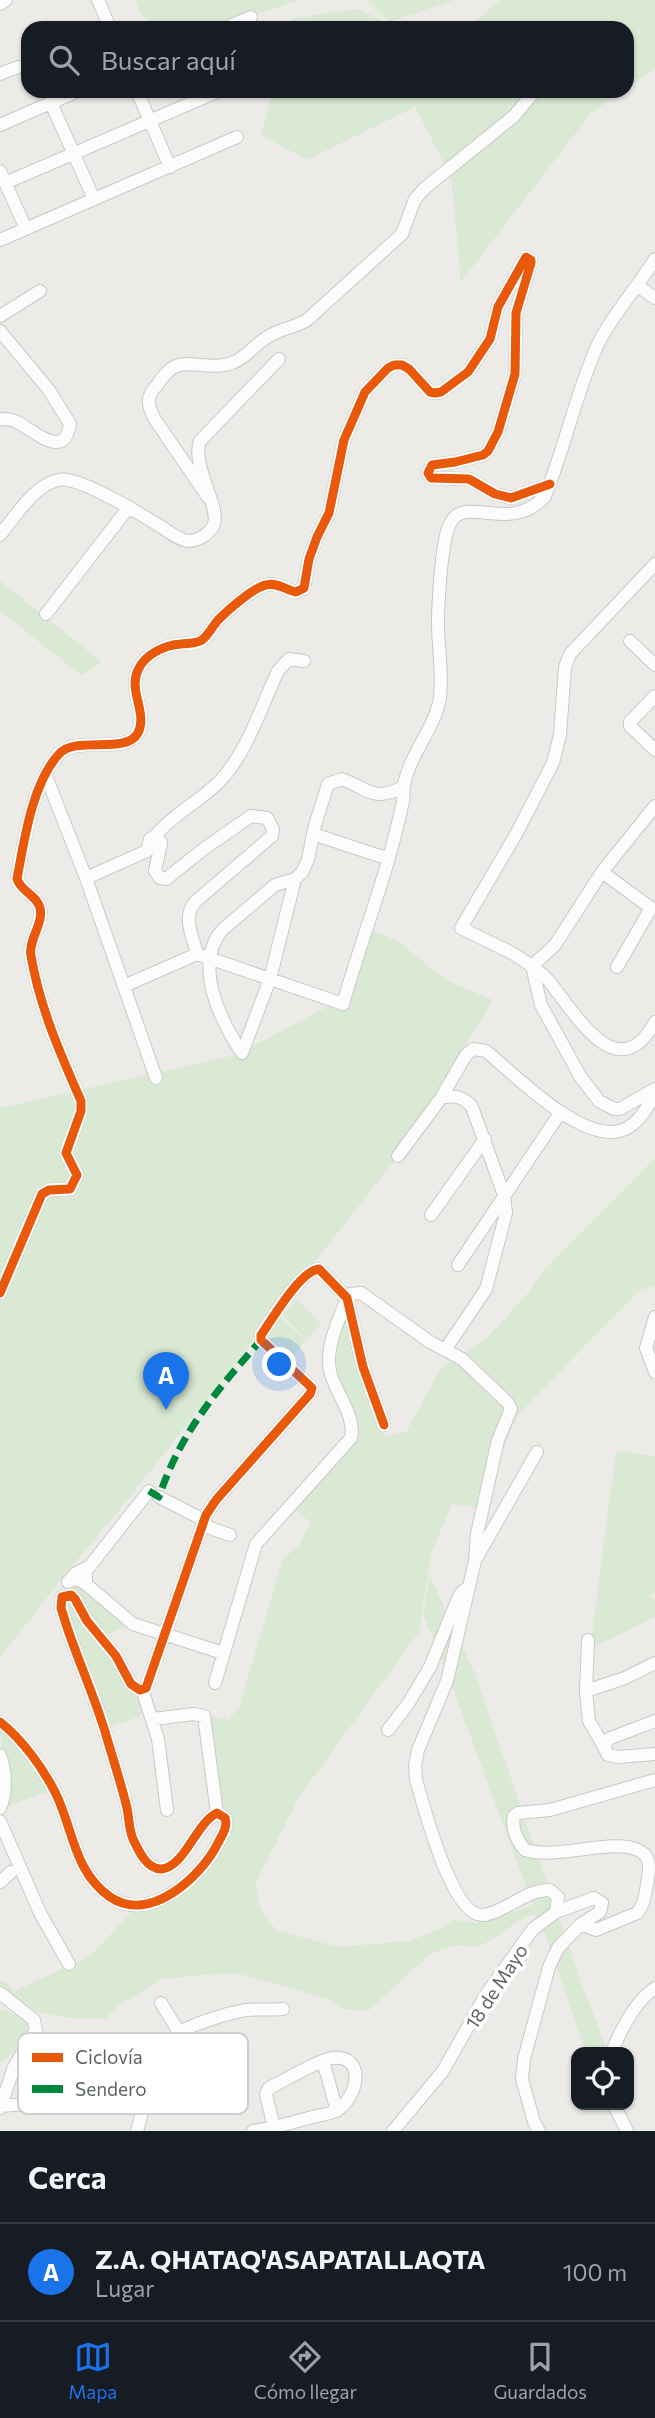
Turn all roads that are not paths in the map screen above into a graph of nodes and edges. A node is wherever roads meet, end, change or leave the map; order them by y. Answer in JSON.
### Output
{"nodes":[{"id":1,"x":6,"y":0,"type":"edge"},
{"id":2,"x":98,"y":0,"type":"edge"},
{"id":3,"x":0,"y":5,"type":"edge"},
{"id":4,"x":251,"y":17,"type":"dead end"},
{"id":5,"x":107,"y":21,"type":"edge"},
{"id":6,"x":242,"y":21,"type":"edge"},
{"id":7,"x":18,"y":67,"type":"dead end"},
{"id":8,"x":0,"y":74,"type":"edge"},
{"id":9,"x":62,"y":98,"type":"edge"},
{"id":10,"x":140,"y":98,"type":"edge"},
{"id":11,"x":188,"y":98,"type":"edge"},
{"id":12,"x":529,"y":98,"type":"edge"},
{"id":13,"x":51,"y":103,"type":"junction"},
{"id":14,"x":149,"y":120,"type":"junction"},
{"id":15,"x":0,"y":125,"type":"edge"},
{"id":16,"x":237,"y":137,"type":"dead end"},
{"id":17,"x":74,"y":152,"type":"junction"},
{"id":18,"x":170,"y":167,"type":"junction"},
{"id":19,"x":3,"y":177,"type":"edge"},
{"id":20,"x":94,"y":199,"type":"junction"},
{"id":21,"x":26,"y":229,"type":"junction"},
{"id":22,"x":0,"y":240,"type":"edge"},
{"id":23,"x":655,"y":260,"type":"edge"},
{"id":24,"x":638,"y":286,"type":"junction"},
{"id":25,"x":40,"y":291,"type":"dead end"},
{"id":26,"x":655,"y":298,"type":"edge"},
{"id":27,"x":0,"y":316,"type":"edge"},
{"id":28,"x":0,"y":331,"type":"edge"},
{"id":29,"x":279,"y":359,"type":"dead end"},
{"id":30,"x":0,"y":419,"type":"edge"},
{"id":31,"x":550,"y":484,"type":"junction"},
{"id":32,"x":208,"y":496,"type":"junction"},
{"id":33,"x":129,"y":507,"type":"junction"},
{"id":34,"x":0,"y":535,"type":"edge"},
{"id":35,"x":655,"y":564,"type":"edge"},
{"id":36,"x":46,"y":614,"type":"dead end"},
{"id":37,"x":630,"y":642,"type":"dead end"},
{"id":38,"x":652,"y":656,"type":"edge"},
{"id":39,"x":304,"y":661,"type":"dead end"},
{"id":40,"x":655,"y":696,"type":"edge"},
{"id":41,"x":655,"y":750,"type":"edge"},
{"id":42,"x":46,"y":776,"type":"junction"},
{"id":43,"x":404,"y":787,"type":"junction"},
{"id":44,"x":655,"y":806,"type":"edge"},
{"id":45,"x":313,"y":834,"type":"junction"},
{"id":46,"x":156,"y":835,"type":"junction"},
{"id":47,"x":389,"y":859,"type":"junction"},
{"id":48,"x":602,"y":872,"type":"junction"},
{"id":49,"x":86,"y":878,"type":"junction"},
{"id":50,"x":295,"y":879,"type":"junction"},
{"id":51,"x":654,"y":907,"type":"edge"},
{"id":52,"x":203,"y":956,"type":"junction"},
{"id":53,"x":532,"y":966,"type":"junction"},
{"id":54,"x":617,"y":967,"type":"dead end"},
{"id":55,"x":270,"y":979,"type":"junction"},
{"id":56,"x":124,"y":986,"type":"junction"},
{"id":57,"x":655,"y":1022,"type":"edge"},
{"id":58,"x":156,"y":1078,"type":"dead end"},
{"id":59,"x":655,"y":1091,"type":"edge"},
{"id":60,"x":440,"y":1098,"type":"junction"},
{"id":61,"x":560,"y":1113,"type":"junction"},
{"id":62,"x":485,"y":1139,"type":"junction"},
{"id":63,"x":398,"y":1156,"type":"dead end"},
{"id":64,"x":504,"y":1195,"type":"junction"},
{"id":65,"x":431,"y":1215,"type":"dead end"},
{"id":66,"x":458,"y":1265,"type":"dead end"},
{"id":67,"x":0,"y":1293,"type":"edge"},
{"id":68,"x":347,"y":1298,"type":"junction"},
{"id":69,"x":655,"y":1317,"type":"edge"},
{"id":70,"x":651,"y":1346,"type":"edge"},
{"id":71,"x":445,"y":1350,"type":"junction"},
{"id":72,"x":655,"y":1372,"type":"edge"},
{"id":73,"x":384,"y":1425,"type":"dead end"},
{"id":74,"x":537,"y":1452,"type":"dead end"},
{"id":75,"x":203,"y":1522,"type":"junction"},
{"id":76,"x":230,"y":1535,"type":"dead end"},
{"id":77,"x":475,"y":1561,"type":"junction"},
{"id":78,"x":470,"y":1581,"type":"junction"},
{"id":79,"x":164,"y":1635,"type":"junction"},
{"id":80,"x":588,"y":1640,"type":"dead end"},
{"id":81,"x":223,"y":1653,"type":"junction"},
{"id":82,"x":655,"y":1663,"type":"edge"},
{"id":83,"x":215,"y":1683,"type":"dead end"},
{"id":84,"x":142,"y":1689,"type":"junction"},
{"id":85,"x":586,"y":1691,"type":"junction"},
{"id":86,"x":153,"y":1719,"type":"junction"},
{"id":87,"x":0,"y":1721,"type":"edge"},
{"id":88,"x":655,"y":1721,"type":"edge"},
{"id":89,"x":388,"y":1730,"type":"dead end"},
{"id":90,"x":604,"y":1747,"type":"junction"},
{"id":91,"x":655,"y":1754,"type":"edge"},
{"id":92,"x":0,"y":1755,"type":"edge"},
{"id":93,"x":655,"y":1780,"type":"edge"},
{"id":94,"x":0,"y":1808,"type":"edge"},
{"id":95,"x":167,"y":1810,"type":"dead end"},
{"id":96,"x":217,"y":1813,"type":"junction"},
{"id":97,"x":0,"y":1821,"type":"edge"},
{"id":98,"x":11,"y":1872,"type":"dead end"},
{"id":99,"x":0,"y":1882,"type":"edge"},
{"id":100,"x":556,"y":1912,"type":"junction"},
{"id":101,"x":581,"y":1924,"type":"junction"},
{"id":102,"x":69,"y":1964,"type":"dead end"},
{"id":103,"x":655,"y":1988,"type":"edge"},
{"id":104,"x":0,"y":1993,"type":"edge"},
{"id":105,"x":161,"y":2003,"type":"dead end"},
{"id":106,"x":0,"y":2004,"type":"edge"},
{"id":107,"x":284,"y":2009,"type":"dead end"},
{"id":108,"x":29,"y":2016,"type":"junction"},
{"id":109,"x":179,"y":2032,"type":"joint"},
{"id":110,"x":35,"y":2033,"type":"edge"},
{"id":111,"x":615,"y":2047,"type":"edge"},
{"id":112,"x":18,"y":2060,"type":"edge"},
{"id":113,"x":323,"y":2061,"type":"junction"},
{"id":114,"x":18,"y":2105,"type":"edge"},
{"id":115,"x":0,"y":2107,"type":"edge"},
{"id":116,"x":616,"y":2110,"type":"edge"},
{"id":117,"x":337,"y":2111,"type":"junction"},
{"id":118,"x":141,"y":2114,"type":"edge"},
{"id":119,"x":274,"y":2128,"type":"junction"},
{"id":120,"x":136,"y":2131,"type":"edge"},
{"id":121,"x":253,"y":2131,"type":"edge"},
{"id":122,"x":393,"y":2131,"type":"edge"},
{"id":123,"x":539,"y":2131,"type":"edge"},
{"id":124,"x":626,"y":2131,"type":"edge"}],
"edges":[{"from":1,"to":3,"type":"street"},
{"from":2,"to":5,"type":"street"},
{"from":4,"to":6,"type":"street"},
{"from":7,"to":8,"type":"street"},
{"from":9,"to":13,"type":"street"},
{"from":10,"to":14,"type":"street"},
{"from":11,"to":14,"type":"street"},
{"from":12,"to":32,"type":"street"},
{"from":13,"to":15,"type":"street"},
{"from":13,"to":17,"type":"street"},
{"from":14,"to":17,"type":"street"},
{"from":14,"to":18,"type":"street"},
{"from":16,"to":18,"type":"street"},
{"from":17,"to":19,"type":"street"},
{"from":17,"to":20,"type":"street"},
{"from":18,"to":20,"type":"street"},
{"from":19,"to":21,"type":"street"},
{"from":20,"to":21,"type":"street"},
{"from":21,"to":22,"type":"street"},
{"from":23,"to":24,"type":"street"},
{"from":24,"to":26,"type":"street"},
{"from":24,"to":31,"type":"street"},
{"from":25,"to":27,"type":"street"},
{"from":28,"to":30,"type":"street"},
{"from":29,"to":32,"type":"street"},
{"from":31,"to":42,"type":"street"},
{"from":31,"to":43,"type":"street"},
{"from":32,"to":33,"type":"street"},
{"from":33,"to":34,"type":"street"},
{"from":33,"to":36,"type":"street"},
{"from":35,"to":53,"type":"street"},
{"from":37,"to":38,"type":"street"},
{"from":39,"to":46,"type":"street"},
{"from":40,"to":41,"type":"street"},
{"from":42,"to":49,"type":"street"},
{"from":42,"to":67,"type":"street"},
{"from":43,"to":45,"type":"street"},
{"from":43,"to":47,"type":"street"},
{"from":44,"to":48,"type":"street"},
{"from":45,"to":47,"type":"street"},
{"from":45,"to":50,"type":"street"},
{"from":46,"to":49,"type":"street"},
{"from":46,"to":52,"type":"street"},
{"from":47,"to":55,"type":"street"},
{"from":48,"to":51,"type":"street"},
{"from":48,"to":53,"type":"street"},
{"from":49,"to":56,"type":"street"},
{"from":50,"to":52,"type":"street"},
{"from":50,"to":55,"type":"street"},
{"from":51,"to":54,"type":"street"},
{"from":52,"to":55,"type":"street"},
{"from":52,"to":55,"type":"street"},
{"from":52,"to":56,"type":"street"},
{"from":53,"to":57,"type":"street"},
{"from":53,"to":59,"type":"street"},
{"from":56,"to":58,"type":"street"},
{"from":59,"to":61,"type":"street"},
{"from":60,"to":61,"type":"street"},
{"from":60,"to":62,"type":"street"},
{"from":60,"to":63,"type":"street"},
{"from":61,"to":64,"type":"street"},
{"from":62,"to":64,"type":"street"},
{"from":62,"to":65,"type":"street"},
{"from":64,"to":66,"type":"street"},
{"from":64,"to":71,"type":"street"},
{"from":68,"to":71,"type":"street"},
{"from":68,"to":73,"type":"street"},
{"from":68,"to":75,"type":"street"},
{"from":68,"to":81,"type":"street"},
{"from":69,"to":70,"type":"street"},
{"from":70,"to":72,"type":"street"},
{"from":71,"to":77,"type":"street"},
{"from":74,"to":77,"type":"street"},
{"from":75,"to":76,"type":"street"},
{"from":75,"to":79,"type":"street"},
{"from":75,"to":79,"type":"street"},
{"from":77,"to":78,"type":"street"},
{"from":78,"to":89,"type":"street"},
{"from":78,"to":100,"type":"street"},
{"from":79,"to":81,"type":"street"},
{"from":79,"to":84,"type":"street"},
{"from":80,"to":85,"type":"street"},
{"from":81,"to":83,"type":"street"},
{"from":82,"to":85,"type":"street"},
{"from":84,"to":86,"type":"street"},
{"from":84,"to":96,"type":"street"},
{"from":85,"to":90,"type":"street"},
{"from":86,"to":95,"type":"street"},
{"from":86,"to":96,"type":"street"},
{"from":87,"to":96,"type":"street"},
{"from":88,"to":90,"type":"street"},
{"from":90,"to":91,"type":"street"},
{"from":92,"to":94,"type":"street"},
{"from":93,"to":101,"type":"street"},
{"from":97,"to":102,"type":"street"},
{"from":98,"to":99,"type":"street"},
{"from":100,"to":101,"type":"street","name":"18 de Mayo"},
{"from":100,"to":122,"type":"street","name":"18 de Mayo"},
{"from":101,"to":123,"type":"street"},
{"from":103,"to":111,"type":"street"},
{"from":104,"to":108,"type":"street"},
{"from":105,"to":109,"type":"street"},
{"from":106,"to":108,"type":"street"},
{"from":107,"to":109,"type":"street"},
{"from":108,"to":110,"type":"street"},
{"from":112,"to":115,"type":"street"},
{"from":113,"to":117,"type":"street"},
{"from":113,"to":117,"type":"street"},
{"from":113,"to":119,"type":"street"},
{"from":114,"to":115,"type":"street"},
{"from":116,"to":124,"type":"street"},
{"from":117,"to":119,"type":"street"},
{"from":118,"to":120,"type":"street"},
{"from":119,"to":121,"type":"street"}]}
